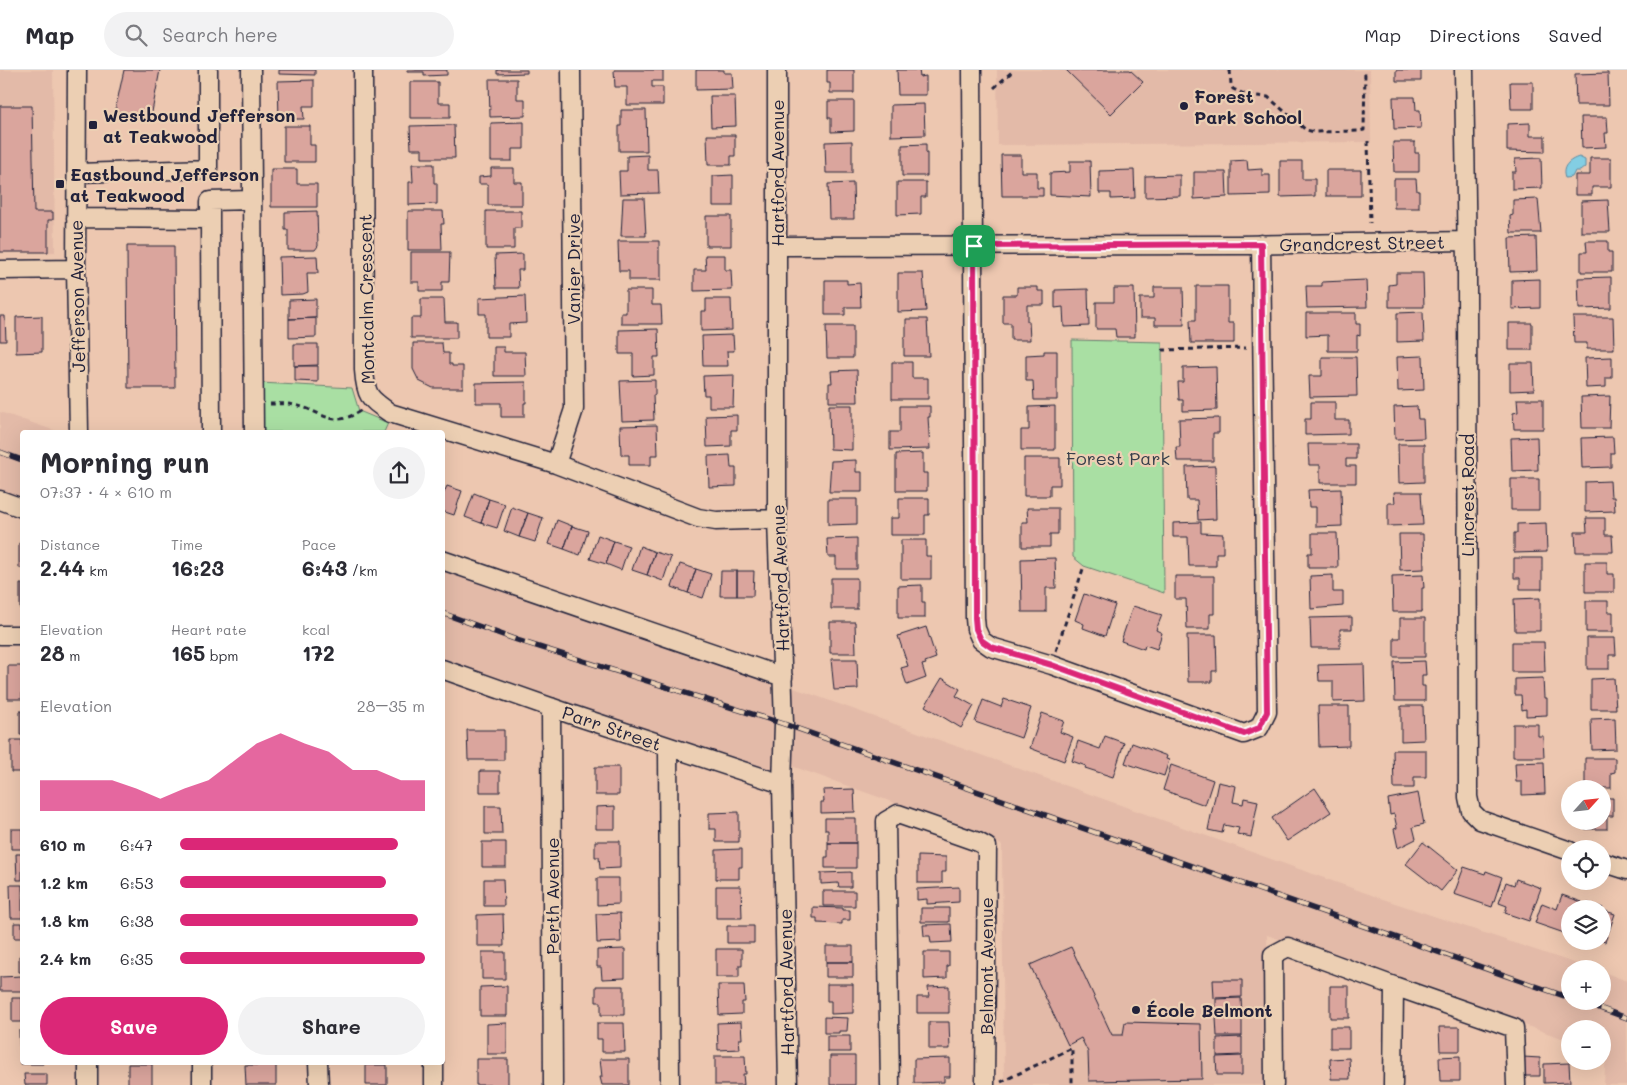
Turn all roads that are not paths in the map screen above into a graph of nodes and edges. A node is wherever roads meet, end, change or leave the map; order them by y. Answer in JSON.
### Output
{"nodes":[{"id":1,"x":77,"y":70,"type":"edge"},
{"id":2,"x":208,"y":70,"type":"edge"},
{"id":3,"x":251,"y":70,"type":"edge"},
{"id":4,"x":363,"y":70,"type":"edge"},
{"id":5,"x":571,"y":70,"type":"edge"},
{"id":6,"x":777,"y":70,"type":"edge"},
{"id":7,"x":972,"y":70,"type":"edge"},
{"id":8,"x":1464,"y":70,"type":"edge"},
{"id":9,"x":77,"y":173,"type":"junction"},
{"id":10,"x":252,"y":200,"type":"junction"},
{"id":11,"x":76,"y":218,"type":"junction"},
{"id":12,"x":210,"y":219,"type":"junction"},
{"id":13,"x":1466,"y":241,"type":"junction"},
{"id":14,"x":1261,"y":244,"type":"junction"},
{"id":15,"x":777,"y":246,"type":"junction"},
{"id":16,"x":974,"y":246,"type":"junction"},
{"id":17,"x":76,"y":269,"type":"junction"},
{"id":18,"x":0,"y":270,"type":"edge"},
{"id":19,"x":79,"y":430,"type":"edge"},
{"id":20,"x":211,"y":430,"type":"edge"},
{"id":21,"x":254,"y":430,"type":"edge"},
{"id":22,"x":556,"y":464,"type":"junction"},
{"id":23,"x":0,"y":500,"type":"edge"},
{"id":24,"x":20,"y":507,"type":"edge"},
{"id":25,"x":778,"y":519,"type":"junction"},
{"id":26,"x":445,"y":561,"type":"edge"},
{"id":27,"x":0,"y":635,"type":"edge"},
{"id":28,"x":20,"y":635,"type":"edge"},
{"id":29,"x":445,"y":670,"type":"edge"},
{"id":30,"x":783,"y":677,"type":"junction"},
{"id":31,"x":551,"y":707,"type":"junction"},
{"id":32,"x":668,"y":747,"type":"junction"},
{"id":33,"x":782,"y":784,"type":"junction"},
{"id":34,"x":1561,"y":848,"type":"edge"},
{"id":35,"x":1611,"y":865,"type":"edge"},
{"id":36,"x":1627,"y":870,"type":"edge"},
{"id":37,"x":1394,"y":986,"type":"junction"},
{"id":38,"x":88,"y":1065,"type":"edge"},
{"id":39,"x":202,"y":1065,"type":"edge"},
{"id":40,"x":318,"y":1065,"type":"edge"},
{"id":41,"x":434,"y":1065,"type":"edge"},
{"id":42,"x":993,"y":1084,"type":"edge"},
{"id":43,"x":88,"y":1085,"type":"edge"},
{"id":44,"x":202,"y":1085,"type":"edge"},
{"id":45,"x":319,"y":1085,"type":"edge"},
{"id":46,"x":434,"y":1085,"type":"edge"},
{"id":47,"x":553,"y":1085,"type":"edge"},
{"id":48,"x":670,"y":1085,"type":"edge"},
{"id":49,"x":788,"y":1085,"type":"edge"},
{"id":50,"x":890,"y":1085,"type":"edge"},
{"id":51,"x":1274,"y":1085,"type":"edge"},
{"id":52,"x":1393,"y":1085,"type":"edge"},
{"id":53,"x":1516,"y":1085,"type":"edge"}],
"edges":[{"from":1,"to":9,"type":"street","name":"Jefferson Avenue"},
{"from":2,"to":9,"type":"street"},
{"from":3,"to":10,"type":"street"},
{"from":4,"to":22,"type":"street","name":"Montcalm Crescent"},
{"from":5,"to":22,"type":"street","name":"Vanier Drive"},
{"from":6,"to":15,"type":"street","name":"Hartford Avenue"},
{"from":7,"to":16,"type":"street"},
{"from":8,"to":13,"type":"street","name":"Lincrest Road"},
{"from":9,"to":11,"type":"street","name":"Jefferson Avenue"},
{"from":10,"to":12,"type":"street"},
{"from":10,"to":21,"type":"street"},
{"from":11,"to":12,"type":"street"},
{"from":11,"to":17,"type":"street","name":"Jefferson Avenue"},
{"from":12,"to":20,"type":"street"},
{"from":13,"to":14,"type":"street","name":"Grandcrest Street"},
{"from":13,"to":34,"type":"street","name":"Lincrest Road"},
{"from":14,"to":16,"type":"street","name":"Grandcrest Street"},
{"from":14,"to":16,"type":"street"},
{"from":15,"to":16,"type":"street","name":"Grandcrest Street"},
{"from":15,"to":25,"type":"street","name":"Hartford Avenue"},
{"from":17,"to":18,"type":"street"},
{"from":17,"to":19,"type":"street","name":"Jefferson Avenue"},
{"from":22,"to":25,"type":"street","name":"Montcalm Crescent"},
{"from":23,"to":24,"type":"street"},
{"from":25,"to":30,"type":"street","name":"Hartford Avenue"},
{"from":26,"to":30,"type":"street"},
{"from":27,"to":28,"type":"street"},
{"from":29,"to":31,"type":"street","name":"Parr Street"},
{"from":30,"to":33,"type":"street","name":"Hartford Avenue"},
{"from":31,"to":32,"type":"street","name":"Parr Street"},
{"from":31,"to":47,"type":"street","name":"Perth Avenue"},
{"from":32,"to":33,"type":"street","name":"Parr Street"},
{"from":32,"to":48,"type":"street"},
{"from":33,"to":49,"type":"street","name":"Hartford Avenue"},
{"from":35,"to":36,"type":"street"},
{"from":37,"to":51,"type":"street"},
{"from":37,"to":52,"type":"street"},
{"from":37,"to":53,"type":"street"},
{"from":38,"to":43,"type":"street"},
{"from":39,"to":44,"type":"street"},
{"from":40,"to":45,"type":"street"},
{"from":41,"to":46,"type":"street"},
{"from":42,"to":50,"type":"street","name":"Belmont Avenue"}]}
